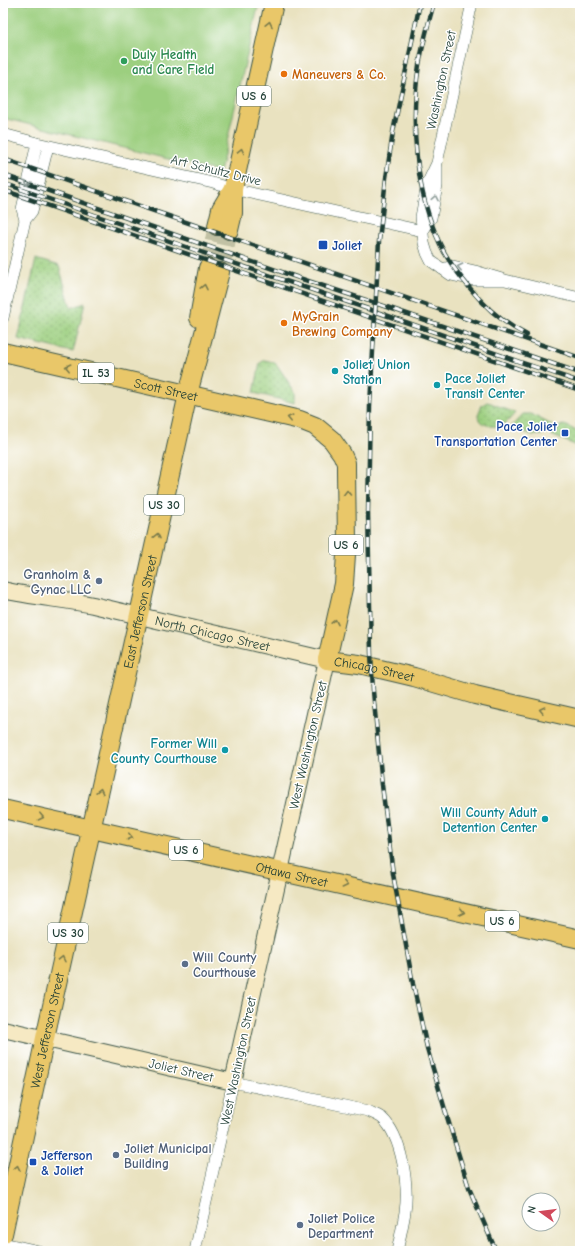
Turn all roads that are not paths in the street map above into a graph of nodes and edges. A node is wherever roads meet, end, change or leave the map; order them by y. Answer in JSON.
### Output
{"nodes":[{"id":1,"x":274,"y":3,"type":"edge"},
{"id":2,"x":472,"y":3,"type":"edge"},
{"id":3,"x":3,"y":134,"type":"edge"},
{"id":4,"x":42,"y":145,"type":"junction"},
{"id":5,"x":233,"y":189,"type":"junction"},
{"id":6,"x":223,"y":228,"type":"tunnel mouth"},
{"id":7,"x":423,"y":231,"type":"junction"},
{"id":8,"x":214,"y":270,"type":"tunnel mouth"},
{"id":9,"x":580,"y":298,"type":"edge"},
{"id":10,"x":3,"y":318,"type":"edge"},
{"id":11,"x":3,"y":352,"type":"edge"},
{"id":12,"x":188,"y":394,"type":"junction"},
{"id":13,"x":3,"y":590,"type":"edge"},
{"id":14,"x":139,"y":615,"type":"junction"},
{"id":15,"x":327,"y":660,"type":"junction"},
{"id":16,"x":580,"y":719,"type":"edge"},
{"id":17,"x":3,"y":809,"type":"edge"},
{"id":18,"x":92,"y":829,"type":"junction"},
{"id":19,"x":280,"y":871,"type":"junction"},
{"id":20,"x":580,"y":939,"type":"edge"},
{"id":21,"x":3,"y":1029,"type":"edge"},
{"id":22,"x":45,"y":1038,"type":"junction"},
{"id":23,"x":233,"y":1082,"type":"junction"},
{"id":24,"x":3,"y":1234,"type":"edge"},
{"id":25,"x":3,"y":1243,"type":"edge"},
{"id":26,"x":38,"y":1251,"type":"edge"},
{"id":27,"x":196,"y":1251,"type":"edge"},
{"id":28,"x":397,"y":1251,"type":"edge"}],
"edges":[{"from":5,"to":1,"type":"main road","number":"US 6","one_way":true},
{"from":2,"to":7,"type":"street","name":"Washington Street"},
{"from":3,"to":4,"type":"street","name":"Art Schultz Drive"},
{"from":4,"to":5,"type":"street","name":"Art Schultz Drive"},
{"from":4,"to":10,"type":"street"},
{"from":5,"to":6,"type":"main road","number":"US 6"},
{"from":5,"to":7,"type":"street","name":"Art Schultz Drive"},
{"from":7,"to":9,"type":"street"},
{"from":12,"to":8,"type":"main road","name":"East Jefferson Street","one_way":true},
{"from":12,"to":11,"type":"main road","name":"Scott Street","number":"IL 53","one_way":true},
{"from":14,"to":12,"type":"main road","name":"East Jefferson Street","number":"US 30","one_way":true},
{"from":15,"to":12,"type":"main road","name":"Scott Street","number":"US 6","one_way":true},
{"from":13,"to":14,"type":"street","name":"North Chicago Street"},
{"from":14,"to":15,"type":"street","name":"North Chicago Street"},
{"from":18,"to":14,"type":"main road","name":"East Jefferson Street","number":"US 30","one_way":true},
{"from":16,"to":15,"type":"main road","name":"Chicago Street","one_way":true},
{"from":15,"to":19,"type":"street","name":"West Washington Street"},
{"from":17,"to":18,"type":"main road","name":"Ottawa Street","number":"US 6","one_way":true},
{"from":18,"to":19,"type":"main road","name":"Ottawa Street","number":"US 6","one_way":true},
{"from":22,"to":18,"type":"main road","name":"West Jefferson Street","number":"US 30","one_way":true},
{"from":19,"to":20,"type":"main road","name":"Ottawa Street","number":"US 6","one_way":true},
{"from":19,"to":23,"type":"street","name":"West Washington Street"},
{"from":21,"to":22,"type":"street","name":"Joliet Street"},
{"from":22,"to":23,"type":"street","name":"Joliet Street"},
{"from":24,"to":22,"type":"main road","name":"West Jefferson Street","number":"US 30","one_way":true},
{"from":23,"to":27,"type":"street","name":"West Washington Street"},
{"from":23,"to":28,"type":"street","name":"Joliet Street"},
{"from":25,"to":26,"type":"street"}]}
